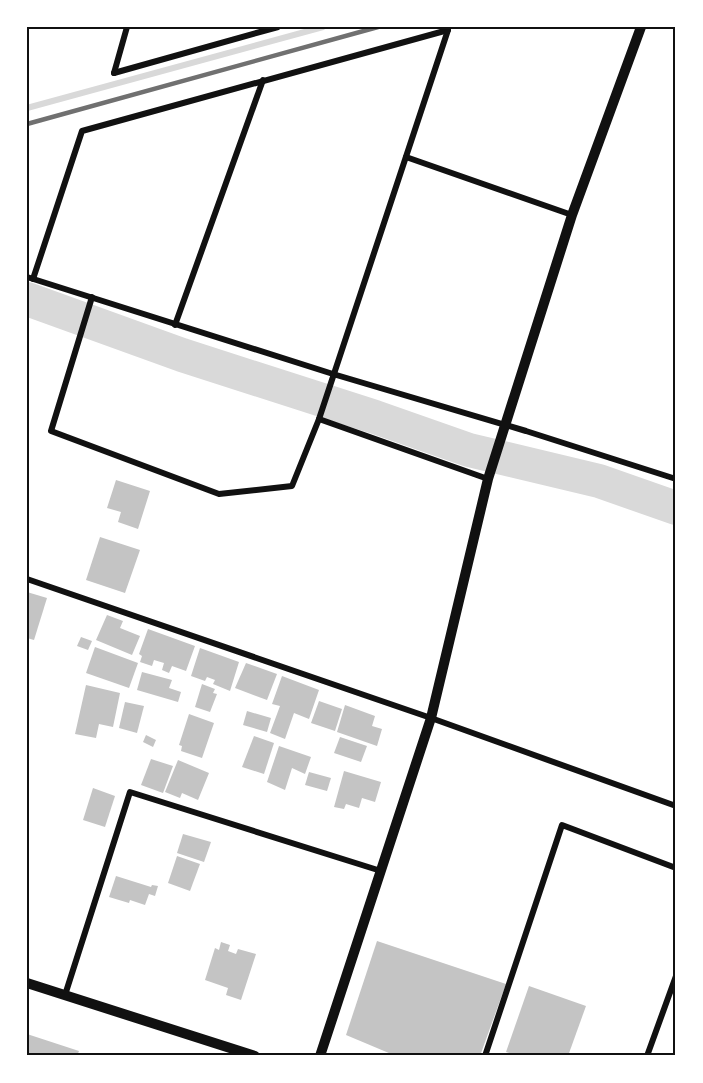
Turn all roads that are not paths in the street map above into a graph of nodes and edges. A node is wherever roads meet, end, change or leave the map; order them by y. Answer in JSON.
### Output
{"nodes":[{"id":1,"x":127,"y":27,"type":"edge"},
{"id":2,"x":278,"y":27,"type":"edge"},
{"id":3,"x":642,"y":27,"type":"edge"},
{"id":4,"x":263,"y":80,"type":"junction"},
{"id":5,"x":406,"y":157,"type":"junction"},
{"id":6,"x":572,"y":215,"type":"junction"},
{"id":7,"x":30,"y":278,"type":"edge"},
{"id":8,"x":92,"y":297,"type":"junction"},
{"id":9,"x":175,"y":325,"type":"junction"},
{"id":10,"x":333,"y":374,"type":"junction"},
{"id":11,"x":319,"y":419,"type":"junction"},
{"id":12,"x":505,"y":426,"type":"junction"},
{"id":13,"x":488,"y":479,"type":"junction"},
{"id":14,"x":676,"y":479,"type":"edge"},
{"id":15,"x":27,"y":579,"type":"edge"},
{"id":16,"x":431,"y":718,"type":"junction"},
{"id":17,"x":676,"y":806,"type":"edge"},
{"id":18,"x":676,"y":867,"type":"edge"},
{"id":19,"x":381,"y":871,"type":"junction"},
{"id":20,"x":676,"y":976,"type":"edge"},
{"id":21,"x":27,"y":983,"type":"edge"},
{"id":22,"x":65,"y":995,"type":"junction"},
{"id":23,"x":255,"y":1056,"type":"edge"},
{"id":24,"x":320,"y":1056,"type":"edge"},
{"id":25,"x":485,"y":1056,"type":"edge"},
{"id":26,"x":647,"y":1056,"type":"edge"}],
"edges":[{"from":1,"to":2,"type":"street"},
{"from":3,"to":6,"type":"street"},
{"from":4,"to":5,"type":"street"},
{"from":4,"to":7,"type":"street"},
{"from":4,"to":9,"type":"street"},
{"from":5,"to":6,"type":"street"},
{"from":5,"to":10,"type":"street"},
{"from":6,"to":12,"type":"street"},
{"from":7,"to":8,"type":"street"},
{"from":8,"to":9,"type":"street"},
{"from":8,"to":11,"type":"street"},
{"from":9,"to":10,"type":"street"},
{"from":10,"to":11,"type":"street"},
{"from":10,"to":12,"type":"street"},
{"from":11,"to":13,"type":"street"},
{"from":12,"to":13,"type":"street"},
{"from":12,"to":14,"type":"street"},
{"from":13,"to":16,"type":"street"},
{"from":15,"to":16,"type":"street"},
{"from":16,"to":17,"type":"street"},
{"from":16,"to":19,"type":"street"},
{"from":18,"to":25,"type":"street"},
{"from":19,"to":22,"type":"street"},
{"from":19,"to":24,"type":"street"},
{"from":20,"to":26,"type":"street"},
{"from":21,"to":22,"type":"street"},
{"from":22,"to":23,"type":"street"}]}
